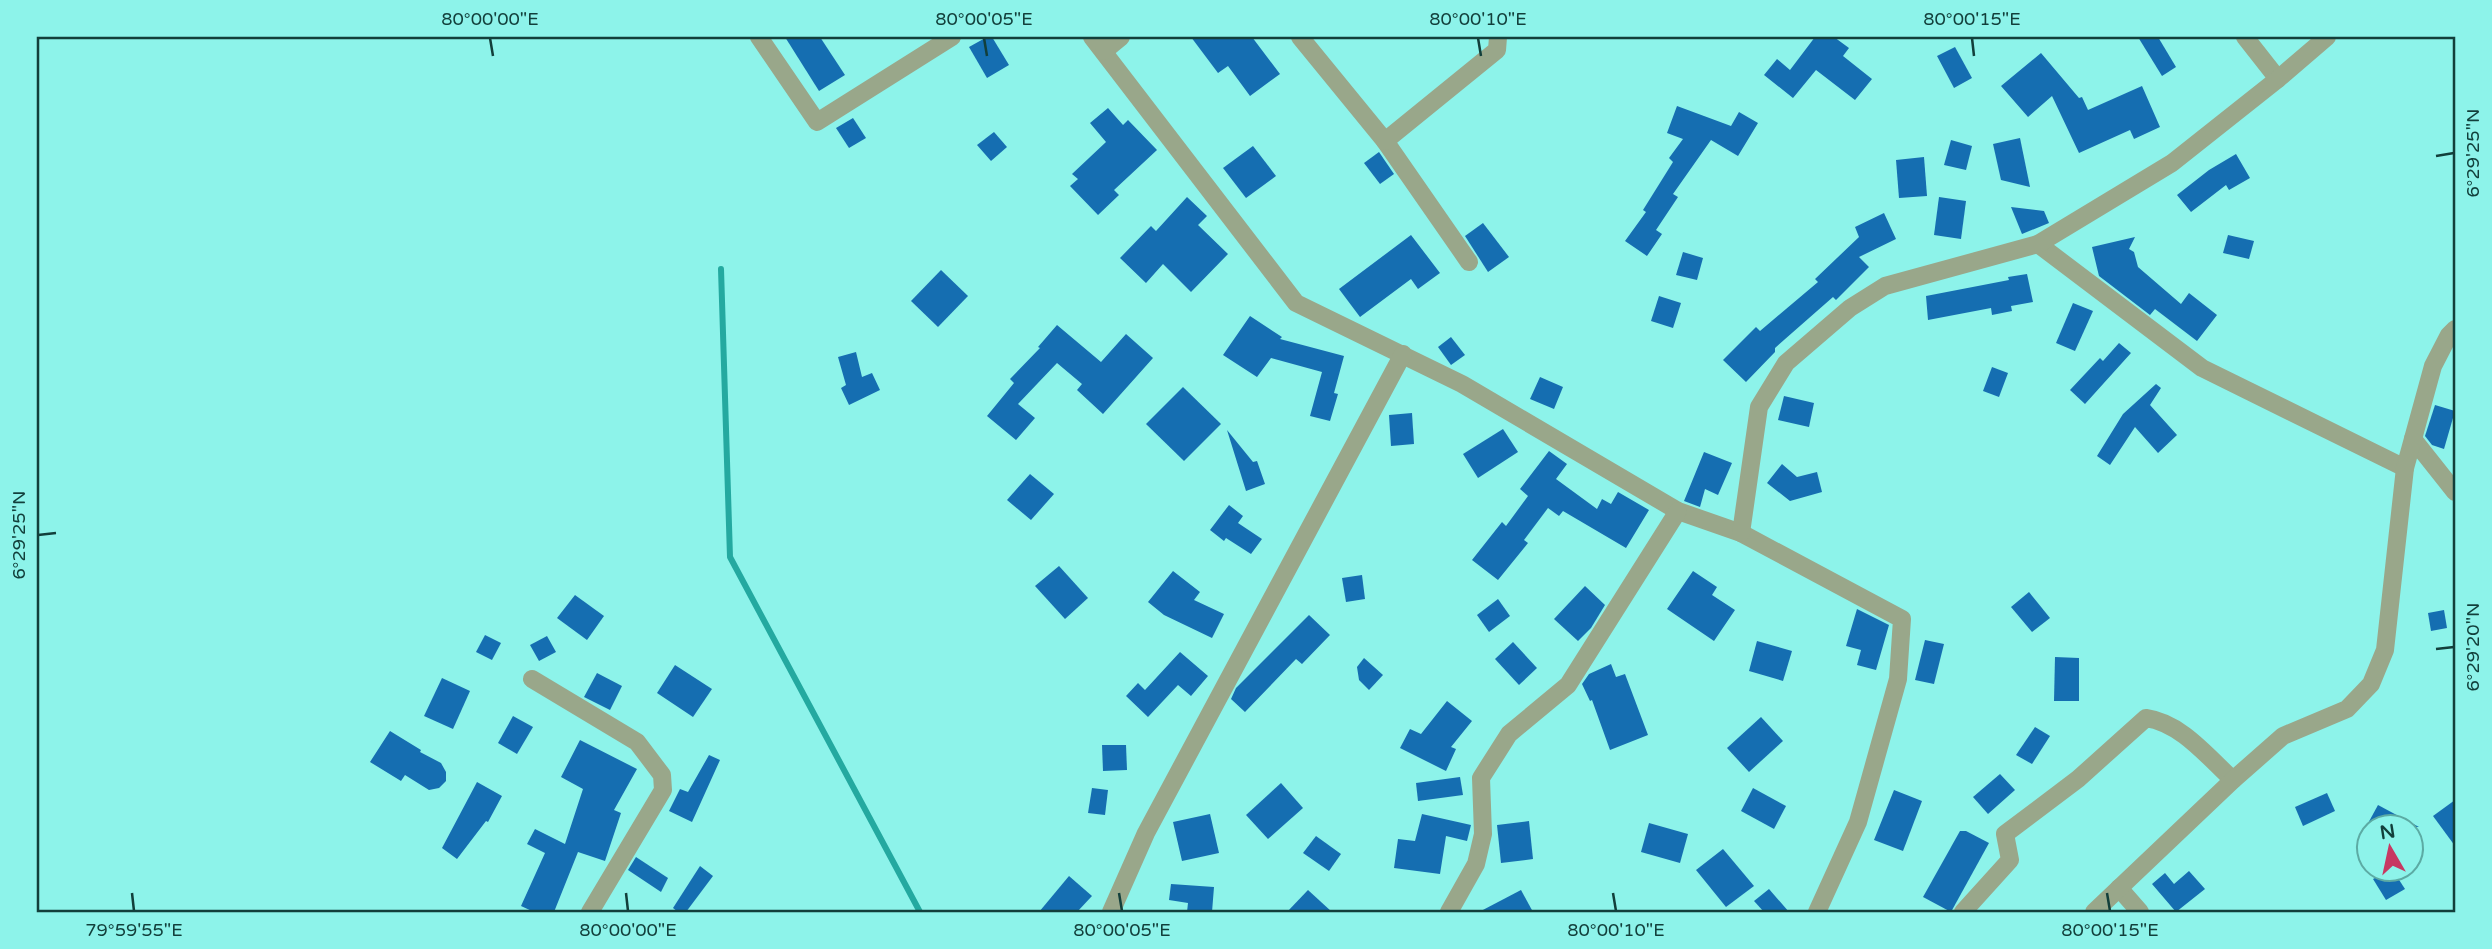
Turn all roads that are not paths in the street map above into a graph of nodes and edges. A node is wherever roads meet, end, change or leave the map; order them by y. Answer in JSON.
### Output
{"nodes":[{"id":1,"x":759,"y":37,"type":"edge"},
{"id":2,"x":952,"y":37,"type":"edge"},
{"id":3,"x":1092,"y":37,"type":"edge"},
{"id":4,"x":1121,"y":37,"type":"edge"},
{"id":5,"x":1300,"y":37,"type":"edge"},
{"id":6,"x":1498,"y":37,"type":"edge"},
{"id":7,"x":2245,"y":37,"type":"edge"},
{"id":8,"x":2327,"y":37,"type":"edge"},
{"id":9,"x":1104,"y":51,"type":"junction"},
{"id":10,"x":2278,"y":79,"type":"junction"},
{"id":11,"x":1385,"y":141,"type":"junction"},
{"id":12,"x":2038,"y":244,"type":"junction"},
{"id":13,"x":1469,"y":262,"type":"dead end"},
{"id":14,"x":2455,"y":329,"type":"edge"},
{"id":15,"x":1403,"y":354,"type":"junction"},
{"id":16,"x":2413,"y":439,"type":"junction"},
{"id":17,"x":2405,"y":468,"type":"junction"},
{"id":18,"x":2455,"y":492,"type":"edge"},
{"id":19,"x":1678,"y":511,"type":"junction"},
{"id":20,"x":1741,"y":533,"type":"junction"},
{"id":21,"x":532,"y":679,"type":"dead end"},
{"id":22,"x":2233,"y":779,"type":"junction"},
{"id":23,"x":2119,"y":888,"type":"junction"},
{"id":24,"x":590,"y":912,"type":"edge"},
{"id":25,"x":1111,"y":912,"type":"edge"},
{"id":26,"x":1450,"y":912,"type":"edge"},
{"id":27,"x":1817,"y":912,"type":"edge"},
{"id":28,"x":1962,"y":912,"type":"edge"},
{"id":29,"x":2094,"y":912,"type":"edge"},
{"id":30,"x":2140,"y":912,"type":"edge"}],
"edges":[{"from":1,"to":2,"type":"street"},
{"from":3,"to":9,"type":"street"},
{"from":4,"to":9,"type":"street"},
{"from":5,"to":11,"type":"street"},
{"from":6,"to":11,"type":"street"},
{"from":7,"to":10,"type":"street"},
{"from":8,"to":10,"type":"street"},
{"from":9,"to":15,"type":"street"},
{"from":10,"to":12,"type":"street"},
{"from":11,"to":13,"type":"street"},
{"from":12,"to":17,"type":"street"},
{"from":12,"to":20,"type":"street"},
{"from":14,"to":16,"type":"street"},
{"from":15,"to":19,"type":"street"},
{"from":15,"to":25,"type":"street"},
{"from":16,"to":17,"type":"street"},
{"from":16,"to":18,"type":"street"},
{"from":17,"to":22,"type":"street"},
{"from":19,"to":20,"type":"street"},
{"from":19,"to":26,"type":"street"},
{"from":20,"to":27,"type":"street"},
{"from":21,"to":24,"type":"street"},
{"from":22,"to":23,"type":"street"},
{"from":22,"to":28,"type":"street"},
{"from":23,"to":29,"type":"street"},
{"from":23,"to":30,"type":"street"}]}
